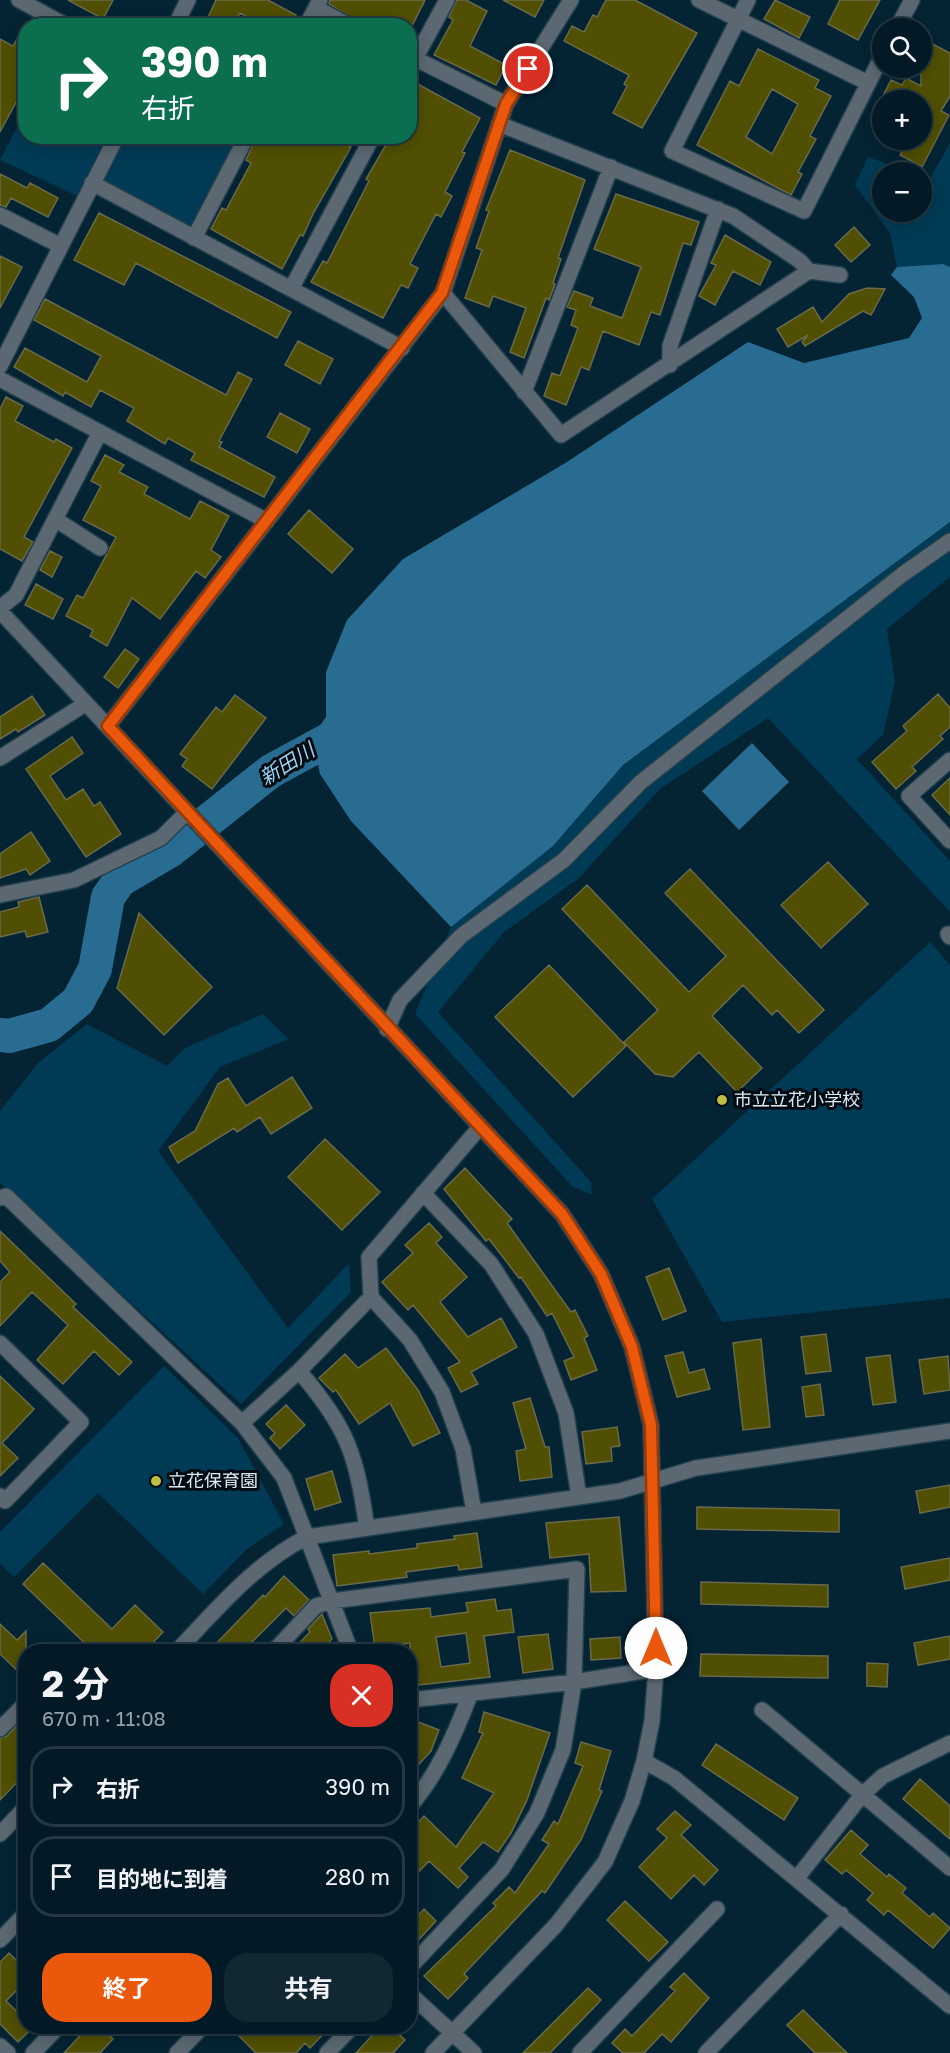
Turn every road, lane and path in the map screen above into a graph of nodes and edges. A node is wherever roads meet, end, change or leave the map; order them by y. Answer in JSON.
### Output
{"nodes":[{"id":1,"x":19,"y":0,"type":"edge"},
{"id":2,"x":188,"y":0,"type":"edge"},
{"id":3,"x":447,"y":0,"type":"edge"},
{"id":4,"x":571,"y":0,"type":"edge"},
{"id":5,"x":699,"y":0,"type":"edge"},
{"id":6,"x":748,"y":0,"type":"edge"},
{"id":7,"x":912,"y":0,"type":"edge"},
{"id":8,"x":318,"y":4,"type":"edge"},
{"id":9,"x":52,"y":18,"type":"edge"},
{"id":10,"x":179,"y":18,"type":"edge"},
{"id":11,"x":310,"y":18,"type":"edge"},
{"id":12,"x":338,"y":18,"type":"edge"},
{"id":13,"x":902,"y":18,"type":"edge"},
{"id":14,"x":738,"y":20,"type":"junction"},
{"id":15,"x":417,"y":51,"type":"edge"},
{"id":16,"x":417,"y":64,"type":"edge"},
{"id":17,"x":872,"y":75,"type":"edge"},
{"id":18,"x":868,"y":83,"type":"junction"},
{"id":19,"x":506,"y":104,"type":"junction"},
{"id":20,"x":499,"y":124,"type":"junction"},
{"id":21,"x":113,"y":144,"type":"edge"},
{"id":22,"x":244,"y":144,"type":"edge"},
{"id":23,"x":369,"y":144,"type":"edge"},
{"id":24,"x":611,"y":167,"type":"junction"},
{"id":25,"x":92,"y":183,"type":"junction"},
{"id":26,"x":718,"y":209,"type":"junction"},
{"id":27,"x":0,"y":215,"type":"edge"},
{"id":28,"x":194,"y":238,"type":"junction"},
{"id":29,"x":61,"y":246,"type":"junction"},
{"id":30,"x":808,"y":272,"type":"junction"},
{"id":31,"x":840,"y":275,"type":"dead end"},
{"id":32,"x":291,"y":290,"type":"junction"},
{"id":33,"x":442,"y":293,"type":"junction"},
{"id":34,"x":402,"y":348,"type":"junction"},
{"id":35,"x":670,"y":365,"type":"junction"},
{"id":36,"x":0,"y":366,"type":"edge"},
{"id":37,"x":0,"y":379,"type":"edge"},
{"id":38,"x":525,"y":392,"type":"junction"},
{"id":39,"x":100,"y":432,"type":"junction"},
{"id":40,"x":55,"y":519,"type":"junction"},
{"id":41,"x":267,"y":520,"type":"junction"},
{"id":42,"x":950,"y":541,"type":"edge"},
{"id":43,"x":100,"y":548,"type":"dead end"},
{"id":44,"x":0,"y":609,"type":"edge"},
{"id":45,"x":85,"y":704,"type":"junction"},
{"id":46,"x":108,"y":726,"type":"junction"},
{"id":47,"x":0,"y":758,"type":"edge"},
{"id":48,"x":950,"y":760,"type":"edge"},
{"id":49,"x":186,"y":813,"type":"junction"},
{"id":50,"x":950,"y":841,"type":"edge"},
{"id":51,"x":0,"y":895,"type":"edge"},
{"id":52,"x":387,"y":1029,"type":"junction"},
{"id":53,"x":480,"y":1127,"type":"junction"},
{"id":54,"x":423,"y":1193,"type":"junction"},
{"id":55,"x":0,"y":1198,"type":"edge"},
{"id":56,"x":371,"y":1297,"type":"junction"},
{"id":57,"x":0,"y":1343,"type":"edge"},
{"id":58,"x":299,"y":1371,"type":"junction"},
{"id":59,"x":242,"y":1423,"type":"junction"},
{"id":60,"x":950,"y":1431,"type":"edge"},
{"id":61,"x":653,"y":1481,"type":"junction"},
{"id":62,"x":0,"y":1496,"type":"edge"},
{"id":63,"x":579,"y":1497,"type":"junction"},
{"id":64,"x":474,"y":1512,"type":"junction"},
{"id":65,"x":367,"y":1528,"type":"junction"},
{"id":66,"x":307,"y":1537,"type":"junction"},
{"id":67,"x":332,"y":1601,"type":"junction"},
{"id":68,"x":184,"y":1644,"type":"edge"},
{"id":69,"x":280,"y":1644,"type":"edge"},
{"id":70,"x":348,"y":1644,"type":"edge"},
{"id":71,"x":656,"y":1669,"type":"junction"},
{"id":72,"x":574,"y":1682,"type":"junction"},
{"id":73,"x":470,"y":1695,"type":"junction"},
{"id":74,"x":417,"y":1699,"type":"edge"},
{"id":75,"x":18,"y":1710,"type":"edge"},
{"id":76,"x":762,"y":1710,"type":"dead end"},
{"id":77,"x":0,"y":1729,"type":"edge"},
{"id":78,"x":950,"y":1743,"type":"edge"},
{"id":79,"x":644,"y":1761,"type":"junction"},
{"id":80,"x":862,"y":1795,"type":"junction"},
{"id":81,"x":417,"y":1798,"type":"edge"},
{"id":82,"x":18,"y":1815,"type":"edge"},
{"id":83,"x":0,"y":1834,"type":"edge"},
{"id":84,"x":950,"y":1868,"type":"edge"},
{"id":85,"x":797,"y":1878,"type":"junction"},
{"id":86,"x":717,"y":1909,"type":"dead end"},
{"id":87,"x":841,"y":1914,"type":"junction"},
{"id":88,"x":18,"y":1921,"type":"edge"},
{"id":89,"x":0,"y":1940,"type":"edge"},
{"id":90,"x":417,"y":1960,"type":"edge"},
{"id":91,"x":417,"y":2000,"type":"edge"},
{"id":92,"x":950,"y":2006,"type":"edge"},
{"id":93,"x":452,"y":2033,"type":"junction"},
{"id":94,"x":51,"y":2034,"type":"edge"},
{"id":95,"x":195,"y":2034,"type":"edge"},
{"id":96,"x":345,"y":2034,"type":"edge"},
{"id":97,"x":0,"y":2046,"type":"edge"},
{"id":98,"x":8,"y":2053,"type":"edge"},
{"id":99,"x":33,"y":2053,"type":"edge"},
{"id":100,"x":177,"y":2053,"type":"edge"},
{"id":101,"x":327,"y":2053,"type":"edge"},
{"id":102,"x":433,"y":2053,"type":"edge"},
{"id":103,"x":474,"y":2053,"type":"edge"},
{"id":104,"x":580,"y":2053,"type":"edge"},
{"id":105,"x":706,"y":2053,"type":"edge"}],
"edges":[{"from":1,"to":9,"type":"street"},
{"from":2,"to":10,"type":"street"},
{"from":3,"to":15,"type":"street"},
{"from":4,"to":19,"type":"street"},
{"from":5,"to":14,"type":"street"},
{"from":6,"to":14,"type":"street"},
{"from":7,"to":13,"type":"street"},
{"from":8,"to":11,"type":"street"},
{"from":8,"to":12,"type":"street"},
{"from":14,"to":18,"type":"street"},
{"from":14,"to":18,"type":"street"},
{"from":16,"to":19,"type":"street"},
{"from":17,"to":18,"type":"street"},
{"from":19,"to":20,"type":"street"},
{"from":20,"to":24,"type":"street"},
{"from":20,"to":33,"type":"street"},
{"from":21,"to":25,"type":"street"},
{"from":22,"to":28,"type":"street"},
{"from":23,"to":32,"type":"street"},
{"from":24,"to":26,"type":"street"},
{"from":24,"to":38,"type":"street"},
{"from":25,"to":28,"type":"street"},
{"from":25,"to":29,"type":"street"},
{"from":26,"to":30,"type":"street"},
{"from":26,"to":35,"type":"street"},
{"from":27,"to":29,"type":"street"},
{"from":28,"to":32,"type":"street"},
{"from":29,"to":36,"type":"street"},
{"from":30,"to":31,"type":"street"},
{"from":30,"to":35,"type":"street"},
{"from":32,"to":34,"type":"street"},
{"from":33,"to":34,"type":"street"},
{"from":33,"to":38,"type":"street"},
{"from":34,"to":41,"type":"street"},
{"from":35,"to":38,"type":"street"},
{"from":37,"to":39,"type":"street"},
{"from":39,"to":40,"type":"street"},
{"from":39,"to":41,"type":"street"},
{"from":40,"to":43,"type":"street"},
{"from":40,"to":44,"type":"street"},
{"from":41,"to":46,"type":"street"},
{"from":42,"to":52,"type":"street"},
{"from":44,"to":45,"type":"street"},
{"from":45,"to":46,"type":"street"},
{"from":45,"to":47,"type":"street"},
{"from":46,"to":49,"type":"street"},
{"from":48,"to":50,"type":"street"},
{"from":49,"to":51,"type":"street"},
{"from":49,"to":52,"type":"street"},
{"from":52,"to":53,"type":"street"},
{"from":53,"to":54,"type":"street"},
{"from":53,"to":61,"type":"street"},
{"from":54,"to":56,"type":"street"},
{"from":54,"to":63,"type":"street"},
{"from":55,"to":59,"type":"street"},
{"from":56,"to":58,"type":"street"},
{"from":56,"to":64,"type":"street"},
{"from":57,"to":62,"type":"street"},
{"from":58,"to":59,"type":"street"},
{"from":58,"to":65,"type":"street"},
{"from":59,"to":66,"type":"street"},
{"from":60,"to":61,"type":"street"},
{"from":61,"to":63,"type":"street"},
{"from":61,"to":71,"type":"street"},
{"from":63,"to":64,"type":"street"},
{"from":64,"to":65,"type":"street"},
{"from":65,"to":66,"type":"street"},
{"from":66,"to":67,"type":"street"},
{"from":66,"to":68,"type":"street"},
{"from":67,"to":69,"type":"street"},
{"from":67,"to":70,"type":"street"},
{"from":67,"to":72,"type":"street"},
{"from":71,"to":72,"type":"street"},
{"from":71,"to":79,"type":"street"},
{"from":72,"to":73,"type":"street"},
{"from":72,"to":90,"type":"street"},
{"from":73,"to":74,"type":"street"},
{"from":73,"to":81,"type":"street"},
{"from":75,"to":77,"type":"street"},
{"from":76,"to":80,"type":"street"},
{"from":78,"to":80,"type":"street"},
{"from":79,"to":85,"type":"street"},
{"from":79,"to":93,"type":"street"},
{"from":80,"to":84,"type":"street"},
{"from":80,"to":85,"type":"street"},
{"from":82,"to":83,"type":"street"},
{"from":85,"to":87,"type":"street"},
{"from":86,"to":104,"type":"street"},
{"from":87,"to":92,"type":"street"},
{"from":87,"to":105,"type":"street"},
{"from":88,"to":89,"type":"street"},
{"from":91,"to":93,"type":"street"},
{"from":93,"to":102,"type":"street"},
{"from":93,"to":103,"type":"street"},
{"from":94,"to":99,"type":"street"},
{"from":95,"to":100,"type":"street"},
{"from":96,"to":101,"type":"street"},
{"from":97,"to":98,"type":"street"}]}
